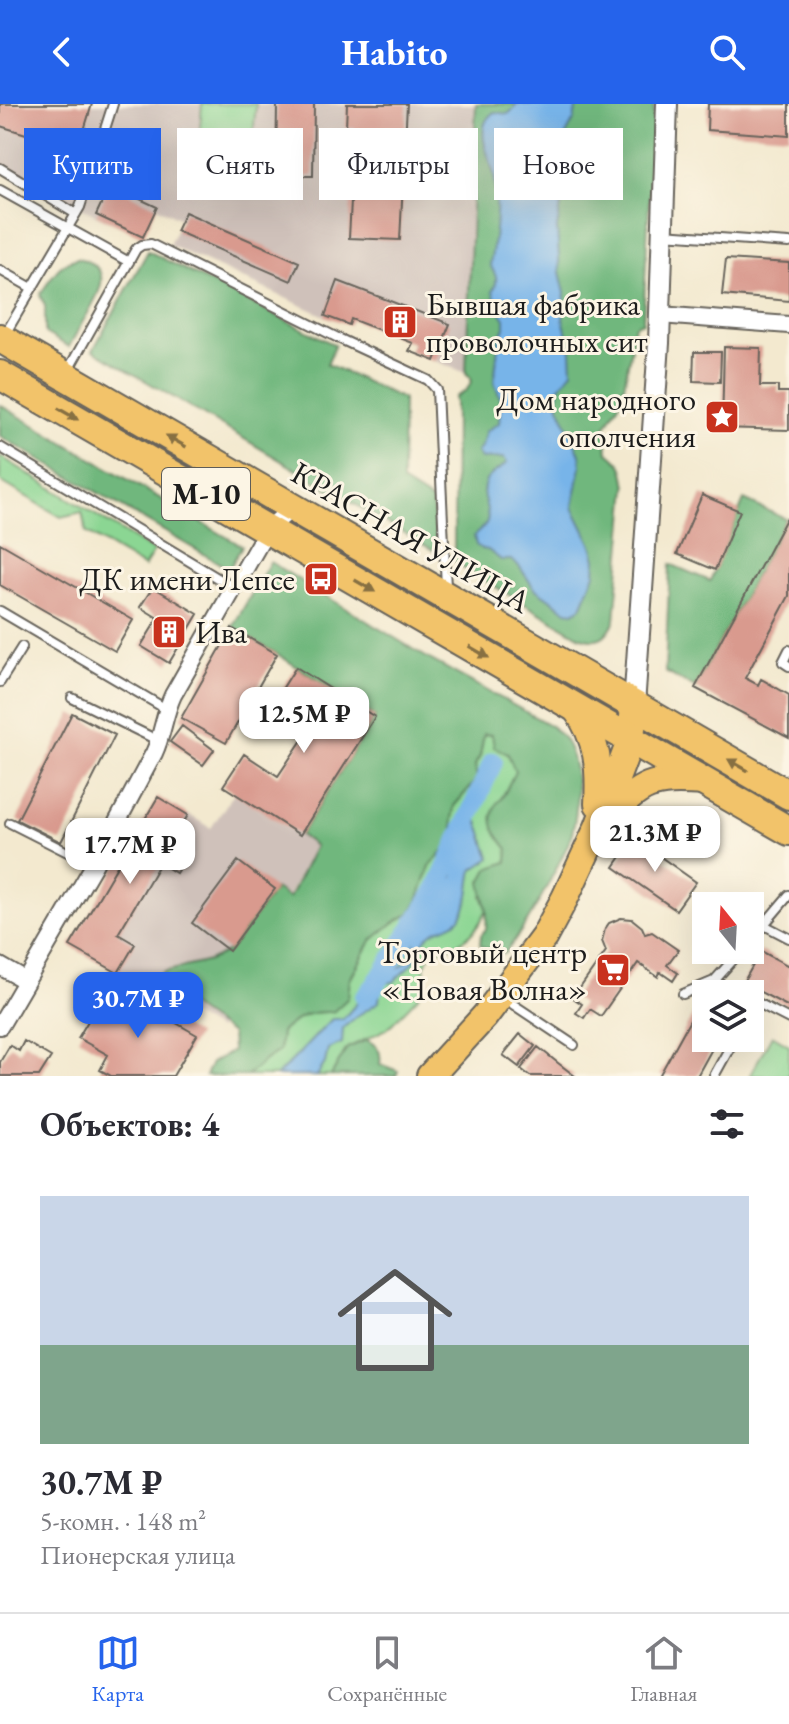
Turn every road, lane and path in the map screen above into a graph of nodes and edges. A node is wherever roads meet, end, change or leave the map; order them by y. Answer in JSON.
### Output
{"nodes":[{"id":1,"x":113,"y":104,"type":"edge"},
{"id":2,"x":667,"y":104,"type":"edge"},
{"id":3,"x":0,"y":168,"type":"edge"},
{"id":4,"x":0,"y":190,"type":"edge"},
{"id":5,"x":76,"y":214,"type":"junction"},
{"id":6,"x":68,"y":227,"type":"junction"},
{"id":7,"x":663,"y":234,"type":"junction"},
{"id":8,"x":789,"y":243,"type":"edge"},
{"id":9,"x":129,"y":262,"type":"junction"},
{"id":10,"x":0,"y":270,"type":"edge"},
{"id":11,"x":32,"y":288,"type":"junction"},
{"id":12,"x":660,"y":315,"type":"junction"},
{"id":13,"x":789,"y":325,"type":"edge"},
{"id":14,"x":1,"y":340,"type":"edge"},
{"id":15,"x":0,"y":375,"type":"edge"},
{"id":16,"x":64,"y":376,"type":"junction"},
{"id":17,"x":0,"y":447,"type":"edge"},
{"id":18,"x":292,"y":508,"type":"junction"},
{"id":19,"x":267,"y":530,"type":"junction"},
{"id":20,"x":235,"y":588,"type":"junction"},
{"id":21,"x":446,"y":597,"type":"junction"},
{"id":22,"x":0,"y":611,"type":"edge"},
{"id":23,"x":22,"y":647,"type":"dead end"},
{"id":24,"x":789,"y":650,"type":"edge"},
{"id":25,"x":789,"y":666,"type":"edge"},
{"id":26,"x":0,"y":682,"type":"edge"},
{"id":27,"x":72,"y":698,"type":"dead end"},
{"id":28,"x":634,"y":706,"type":"junction"},
{"id":29,"x":166,"y":709,"type":"junction"},
{"id":30,"x":576,"y":709,"type":"junction"},
{"id":31,"x":631,"y":739,"type":"junction"},
{"id":32,"x":160,"y":742,"type":"junction"},
{"id":33,"x":704,"y":782,"type":"junction"},
{"id":34,"x":789,"y":795,"type":"edge"},
{"id":35,"x":10,"y":823,"type":"dead end"},
{"id":36,"x":598,"y":827,"type":"junction"},
{"id":37,"x":789,"y":831,"type":"edge"},
{"id":38,"x":94,"y":865,"type":"junction"},
{"id":39,"x":789,"y":895,"type":"edge"},
{"id":40,"x":764,"y":925,"type":"joint"},
{"id":41,"x":789,"y":938,"type":"edge"},
{"id":42,"x":729,"y":964,"type":"edge"},
{"id":43,"x":0,"y":966,"type":"edge"},
{"id":44,"x":715,"y":980,"type":"edge"},
{"id":45,"x":26,"y":981,"type":"junction"},
{"id":46,"x":692,"y":990,"type":"edge"},
{"id":47,"x":683,"y":994,"type":"dead end"},
{"id":48,"x":501,"y":996,"type":"junction"},
{"id":49,"x":764,"y":1009,"type":"edge"},
{"id":50,"x":789,"y":1019,"type":"edge"},
{"id":51,"x":0,"y":1026,"type":"edge"},
{"id":52,"x":574,"y":1045,"type":"dead end"},
{"id":53,"x":727,"y":1052,"type":"edge"},
{"id":54,"x":430,"y":1076,"type":"edge"},
{"id":55,"x":714,"y":1076,"type":"edge"}],
"edges":[{"from":1,"to":5,"type":"lane"},
{"from":2,"to":7,"type":"street"},
{"from":3,"to":5,"type":"lane"},
{"from":4,"to":6,"type":"lane"},
{"from":5,"to":6,"type":"lane"},
{"from":6,"to":9,"type":"lane"},
{"from":6,"to":11,"type":"lane"},
{"from":7,"to":8,"type":"lane"},
{"from":7,"to":12,"type":"street"},
{"from":9,"to":16,"type":"lane"},
{"from":9,"to":21,"type":"lane"},
{"from":10,"to":11,"type":"lane"},
{"from":11,"to":14,"type":"lane"},
{"from":12,"to":13,"type":"street"},
{"from":12,"to":28,"type":"street"},
{"from":14,"to":16,"type":"highway","name":"КРАСНАЯ УЛИЦА","number":"М-10"},
{"from":15,"to":19,"type":"highway","name":"КРАСНАЯ УЛИЦА","number":"М-10","one_way":true},
{"from":18,"to":16,"type":"highway","name":"КРАСНАЯ УЛИЦА","number":"М-10","one_way":true},
{"from":17,"to":20,"type":"lane"},
{"from":18,"to":19,"type":"street"},
{"from":18,"to":21,"type":"highway","name":"КРАСНАЯ УЛИЦА","number":"М-10"},
{"from":19,"to":20,"type":"street"},
{"from":19,"to":30,"type":"highway","name":"КРАСНАЯ УЛИЦА","number":"М-10","one_way":true},
{"from":20,"to":29,"type":"street"},
{"from":21,"to":28,"type":"highway","name":"КРАСНАЯ УЛИЦА","number":"М-10"},
{"from":22,"to":29,"type":"lane"},
{"from":23,"to":26,"type":"lane"},
{"from":24,"to":25,"type":"lane"},
{"from":27,"to":32,"type":"lane"},
{"from":28,"to":31,"type":"main road"},
{"from":34,"to":28,"type":"highway","name":"КРАСНАЯ УЛИЦА","number":"М-10","one_way":true},
{"from":29,"to":32,"type":"street"},
{"from":30,"to":31,"type":"highway","name":"КРАСНАЯ УЛИЦА","number":"М-10"},
{"from":30,"to":36,"type":"main road"},
{"from":31,"to":33,"type":"highway","name":"КРАСНАЯ УЛИЦА","number":"М-10"},
{"from":31,"to":36,"type":"main road"},
{"from":32,"to":38,"type":"street"},
{"from":33,"to":36,"type":"main road"},
{"from":33,"to":37,"type":"highway","name":"КРАСНАЯ УЛИЦА","number":"М-10"},
{"from":35,"to":38,"type":"lane"},
{"from":36,"to":48,"type":"main road"},
{"from":38,"to":45,"type":"street"},
{"from":39,"to":40,"type":"lane"},
{"from":40,"to":41,"type":"lane"},
{"from":42,"to":44,"type":"lane"},
{"from":43,"to":45,"type":"street"},
{"from":45,"to":51,"type":"street"},
{"from":46,"to":47,"type":"lane"},
{"from":48,"to":52,"type":"lane"},
{"from":48,"to":54,"type":"main road"},
{"from":49,"to":50,"type":"lane"},
{"from":53,"to":55,"type":"lane"}]}
